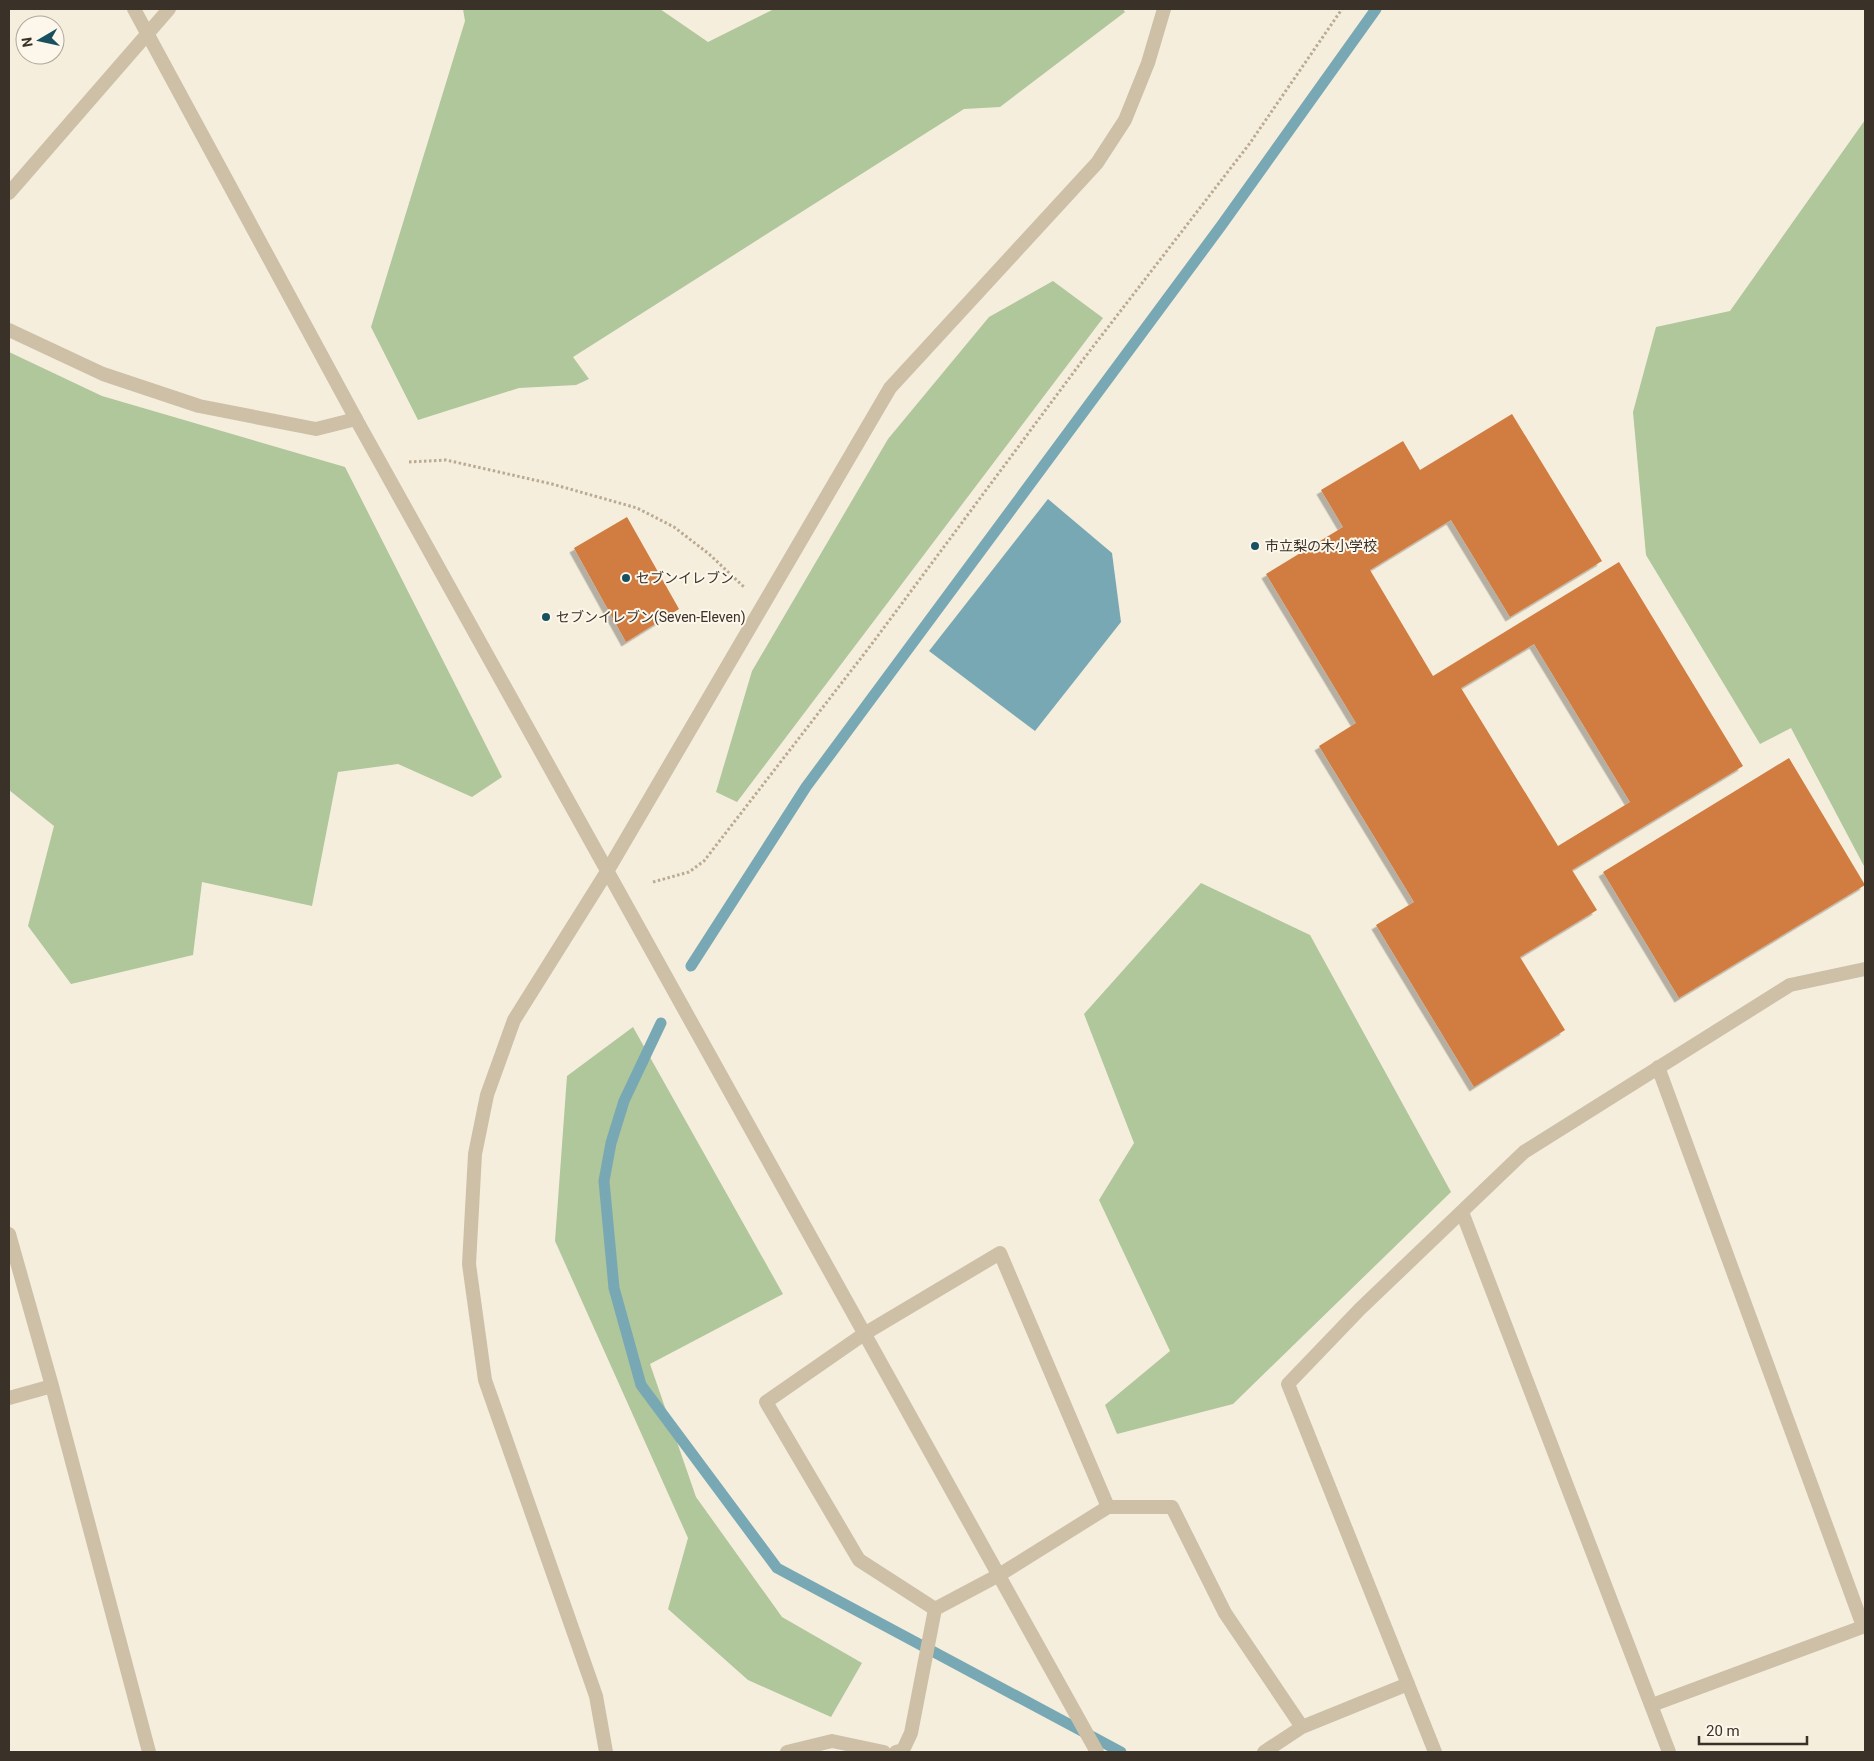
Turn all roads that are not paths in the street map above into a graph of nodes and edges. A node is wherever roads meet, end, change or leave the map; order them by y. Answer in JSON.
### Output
{"nodes":[{"id":1,"x":134,"y":9,"type":"edge"},
{"id":2,"x":169,"y":9,"type":"edge"},
{"id":3,"x":1164,"y":9,"type":"edge"},
{"id":4,"x":148,"y":33,"type":"junction"},
{"id":5,"x":9,"y":193,"type":"edge"},
{"id":6,"x":9,"y":330,"type":"edge"},
{"id":7,"x":356,"y":418,"type":"junction"},
{"id":8,"x":608,"y":870,"type":"junction"},
{"id":9,"x":1865,"y":970,"type":"edge"},
{"id":10,"x":1658,"y":1067,"type":"junction"},
{"id":11,"x":1462,"y":1212,"type":"junction"},
{"id":12,"x":9,"y":1234,"type":"edge"},
{"id":13,"x":864,"y":1334,"type":"junction"},
{"id":14,"x":52,"y":1386,"type":"junction"},
{"id":15,"x":9,"y":1398,"type":"edge"},
{"id":16,"x":1108,"y":1507,"type":"junction"},
{"id":17,"x":999,"y":1575,"type":"junction"},
{"id":18,"x":935,"y":1609,"type":"junction"},
{"id":19,"x":1864,"y":1626,"type":"edge"},
{"id":20,"x":1408,"y":1684,"type":"junction"},
{"id":21,"x":1652,"y":1705,"type":"junction"},
{"id":22,"x":1302,"y":1727,"type":"junction"},
{"id":23,"x":149,"y":1752,"type":"edge"},
{"id":24,"x":606,"y":1752,"type":"edge"},
{"id":25,"x":787,"y":1752,"type":"edge"},
{"id":26,"x":884,"y":1752,"type":"edge"},
{"id":27,"x":896,"y":1752,"type":"edge"},
{"id":28,"x":1097,"y":1752,"type":"edge"},
{"id":29,"x":1264,"y":1752,"type":"edge"},
{"id":30,"x":1435,"y":1752,"type":"edge"},
{"id":31,"x":1669,"y":1752,"type":"edge"}],
"edges":[{"from":1,"to":4,"type":"street"},
{"from":2,"to":4,"type":"street"},
{"from":3,"to":8,"type":"street"},
{"from":4,"to":5,"type":"street"},
{"from":4,"to":7,"type":"street"},
{"from":6,"to":7,"type":"street"},
{"from":7,"to":8,"type":"street"},
{"from":8,"to":13,"type":"street"},
{"from":8,"to":24,"type":"street"},
{"from":9,"to":10,"type":"street"},
{"from":10,"to":11,"type":"street"},
{"from":10,"to":19,"type":"street"},
{"from":11,"to":20,"type":"street"},
{"from":11,"to":21,"type":"street"},
{"from":12,"to":14,"type":"street"},
{"from":13,"to":16,"type":"street"},
{"from":13,"to":17,"type":"street"},
{"from":13,"to":18,"type":"street"},
{"from":14,"to":15,"type":"street"},
{"from":14,"to":23,"type":"street"},
{"from":16,"to":17,"type":"street"},
{"from":16,"to":22,"type":"street"},
{"from":17,"to":18,"type":"street"},
{"from":17,"to":28,"type":"street"},
{"from":18,"to":27,"type":"street"},
{"from":19,"to":21,"type":"street"},
{"from":20,"to":22,"type":"street"},
{"from":20,"to":30,"type":"street"},
{"from":21,"to":31,"type":"street"},
{"from":22,"to":29,"type":"street"},
{"from":25,"to":26,"type":"street"}]}
